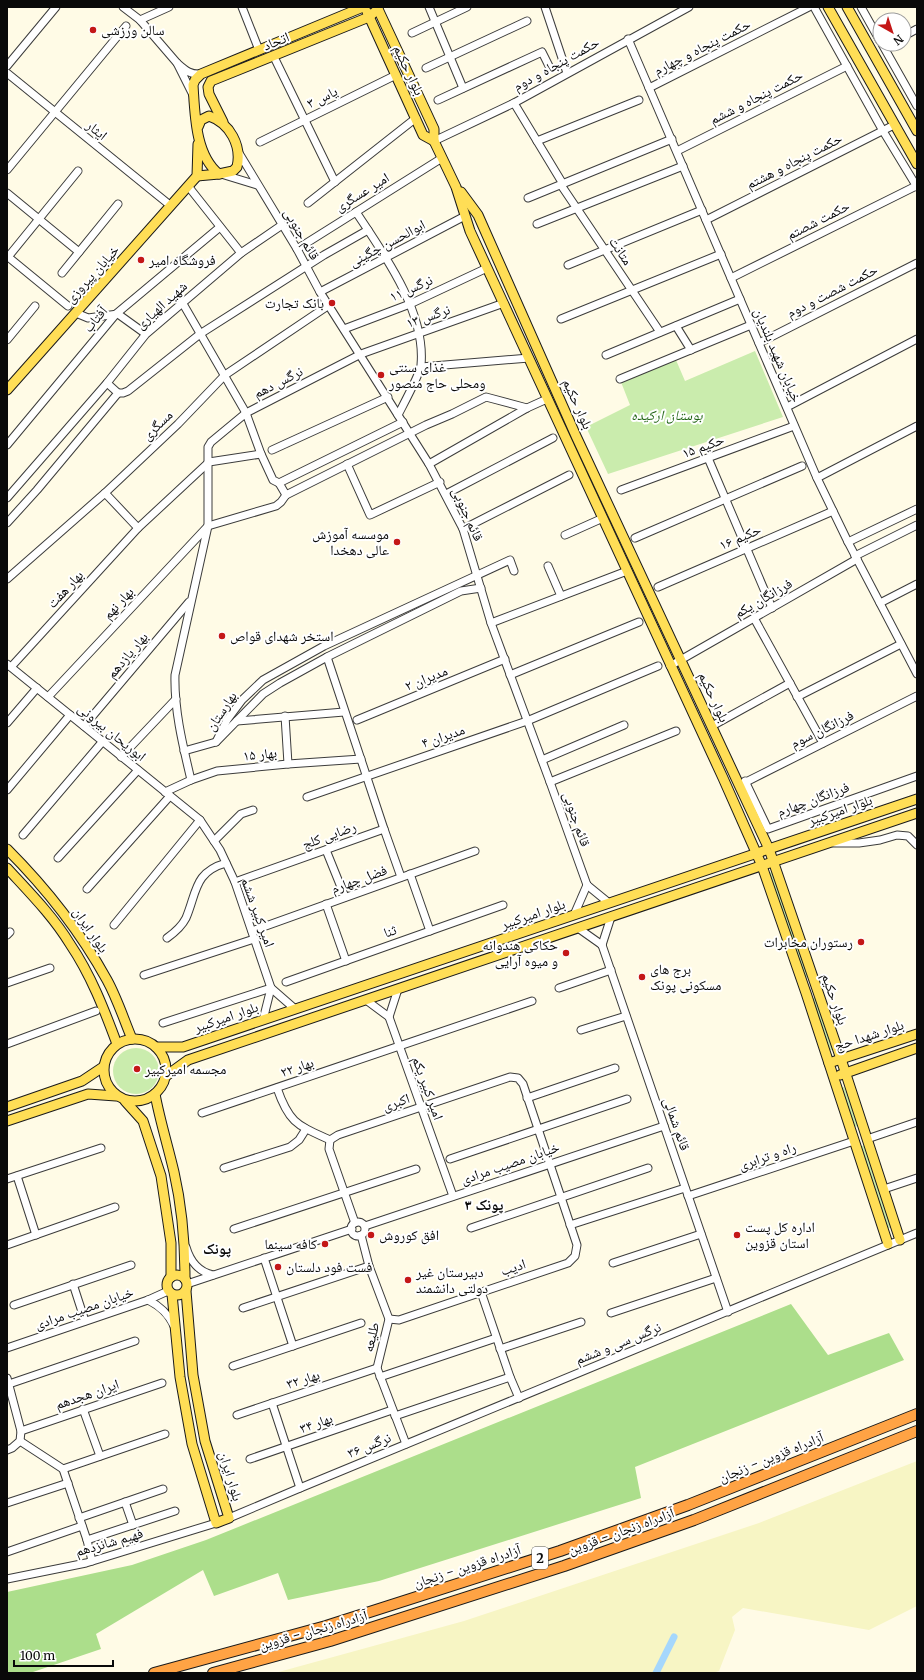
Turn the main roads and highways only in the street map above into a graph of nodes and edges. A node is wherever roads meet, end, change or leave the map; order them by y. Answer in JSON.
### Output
{"nodes":[{"id":1,"x":364,"y":7,"type":"edge"},
{"id":2,"x":828,"y":7,"type":"edge"},
{"id":3,"x":847,"y":7,"type":"edge"},
{"id":4,"x":380,"y":8,"type":"edge"},
{"id":5,"x":369,"y":17,"type":"junction"},
{"id":6,"x":223,"y":122,"type":"junction"},
{"id":7,"x":198,"y":127,"type":"junction"},
{"id":8,"x":917,"y":131,"type":"edge"},
{"id":9,"x":198,"y":138,"type":"junction"},
{"id":10,"x":434,"y":140,"type":"junction"},
{"id":11,"x":917,"y":164,"type":"edge"},
{"id":12,"x":220,"y":174,"type":"junction"},
{"id":13,"x":197,"y":176,"type":"junction"},
{"id":14,"x":456,"y":187,"type":"junction"},
{"id":15,"x":7,"y":390,"type":"edge"},
{"id":16,"x":917,"y":799,"type":"edge"},
{"id":17,"x":917,"y":813,"type":"edge"},
{"id":18,"x":7,"y":849,"type":"edge"},
{"id":19,"x":768,"y":849,"type":"junction"},
{"id":20,"x":755,"y":852,"type":"junction"},
{"id":21,"x":773,"y":862,"type":"junction"},
{"id":22,"x":762,"y":866,"type":"junction"},
{"id":23,"x":7,"y":868,"type":"edge"},
{"id":24,"x":818,"y":990,"type":"junction"},
{"id":25,"x":806,"y":994,"type":"junction"},
{"id":26,"x":917,"y":1034,"type":"edge"},
{"id":27,"x":132,"y":1039,"type":"junction"},
{"id":28,"x":117,"y":1044,"type":"junction"},
{"id":29,"x":156,"y":1047,"type":"junction"},
{"id":30,"x":917,"y":1048,"type":"edge"},
{"id":31,"x":841,"y":1059,"type":"junction"},
{"id":32,"x":829,"y":1063,"type":"junction"},
{"id":33,"x":103,"y":1067,"type":"junction"},
{"id":34,"x":846,"y":1072,"type":"junction"},
{"id":35,"x":166,"y":1076,"type":"junction"},
{"id":36,"x":834,"y":1077,"type":"junction"},
{"id":37,"x":155,"y":1094,"type":"junction"},
{"id":38,"x":116,"y":1096,"type":"junction"},
{"id":39,"x":125,"y":1101,"type":"junction"},
{"id":40,"x":7,"y":1107,"type":"edge"},
{"id":41,"x":7,"y":1121,"type":"edge"},
{"id":42,"x":867,"y":1138,"type":"junction"},
{"id":43,"x":854,"y":1141,"type":"junction"},
{"id":44,"x":900,"y":1240,"type":"road end"},
{"id":45,"x":888,"y":1244,"type":"road end"},
{"id":46,"x":171,"y":1277,"type":"junction"},
{"id":47,"x":186,"y":1285,"type":"junction"},
{"id":48,"x":170,"y":1292,"type":"junction"},
{"id":49,"x":917,"y":1414,"type":"edge"},
{"id":50,"x":917,"y":1431,"type":"edge"},
{"id":51,"x":154,"y":1673,"type":"edge"},
{"id":52,"x":213,"y":1673,"type":"edge"}],
"edges":[{"from":1,"to":4,"type":"main road"},
{"from":1,"to":5,"type":"main road","name":"بلوار حکیم"},
{"from":1,"to":7,"type":"main road","name":"اتحاد"},
{"from":2,"to":11,"type":"main road"},
{"from":3,"to":8,"type":"main road"},
{"from":4,"to":5,"type":"main road","name":"اتحاد"},
{"from":4,"to":10,"type":"main road","name":"بلوار حکیم"},
{"from":5,"to":6,"type":"main road","name":"اتحاد"},
{"from":5,"to":10,"type":"main road","name":"بلوار حکیم"},
{"from":6,"to":7,"type":"main road"},
{"from":6,"to":12,"type":"main road"},
{"from":7,"to":9,"type":"main road"},
{"from":9,"to":12,"type":"main road"},
{"from":9,"to":13,"type":"main road"},
{"from":10,"to":14,"type":"main road","name":"بلوار حکیم"},
{"from":12,"to":13,"type":"main road"},
{"from":13,"to":15,"type":"main road","name":"خیابان پیروزی"},
{"from":14,"to":19,"type":"main road","name":"بلوار حکیم"},
{"from":14,"to":20,"type":"main road","name":"بلوار حکیم"},
{"from":16,"to":19,"type":"main road","name":"بلوار امیرکبیر"},
{"from":17,"to":21,"type":"main road","name":"بلوار امیرکبیر"},
{"from":18,"to":27,"type":"main road","name":"بلوار ایران"},
{"from":19,"to":20,"type":"main road","name":"بلوار امیرکبیر"},
{"from":19,"to":21,"type":"main road","name":"بلوار حکیم"},
{"from":20,"to":22,"type":"main road","name":"بلوار حکیم"},
{"from":20,"to":29,"type":"main road","name":"بلوار امیرکبیر"},
{"from":21,"to":22,"type":"main road","name":"بلوار امیرکبیر"},
{"from":21,"to":24,"type":"main road","name":"بلوار حکیم"},
{"from":22,"to":25,"type":"main road","name":"بلوار حکیم"},
{"from":22,"to":35,"type":"main road","name":"بلوار امیرکبیر"},
{"from":23,"to":28,"type":"main road","name":"بلوار ایران"},
{"from":24,"to":25,"type":"main road"},
{"from":24,"to":31,"type":"main road","name":"بلوار حکیم"},
{"from":25,"to":32,"type":"main road","name":"بلوار حکیم"},
{"from":26,"to":31,"type":"main road","name":"بلوار شهدا حج"},
{"from":27,"to":28,"type":"main road"},
{"from":27,"to":29,"type":"main road"},
{"from":28,"to":33,"type":"main road"},
{"from":29,"to":35,"type":"main road"},
{"from":30,"to":34,"type":"main road","name":"بلوار شهدا حج"},
{"from":31,"to":32,"type":"main road","name":"بلوار شهدا حج"},
{"from":31,"to":34,"type":"main road","name":"بلوار حکیم"},
{"from":32,"to":36,"type":"main road","name":"بلوار حکیم"},
{"from":33,"to":38,"type":"main road"},
{"from":33,"to":40,"type":"main road"},
{"from":34,"to":36,"type":"main road","name":"بلوار شهدا حج"},
{"from":34,"to":42,"type":"main road","name":"بلوار حکیم"},
{"from":35,"to":37,"type":"main road"},
{"from":36,"to":43,"type":"main road","name":"بلوار حکیم"},
{"from":37,"to":39,"type":"main road"},
{"from":37,"to":47,"type":"main road","name":"بلوار ایران"},
{"from":38,"to":39,"type":"main road"},
{"from":38,"to":41,"type":"main road"},
{"from":39,"to":46,"type":"main road"},
{"from":42,"to":43,"type":"main road"},
{"from":42,"to":44,"type":"main road","name":"بلوار حکیم"},
{"from":43,"to":45,"type":"main road","name":"بلوار حکیم"},
{"from":46,"to":47,"type":"main road"},
{"from":46,"to":48,"type":"main road"},
{"from":47,"to":48,"type":"main road"},
{"from":47,"to":48,"type":"main road","name":"بلوار ایران"},
{"from":49,"to":51,"type":"highway","name":"آزادراه قزوین - زنجان","number":"2"},
{"from":50,"to":52,"type":"highway","name":"آزادراه زنجان - قزوین","number":"2"}]}
